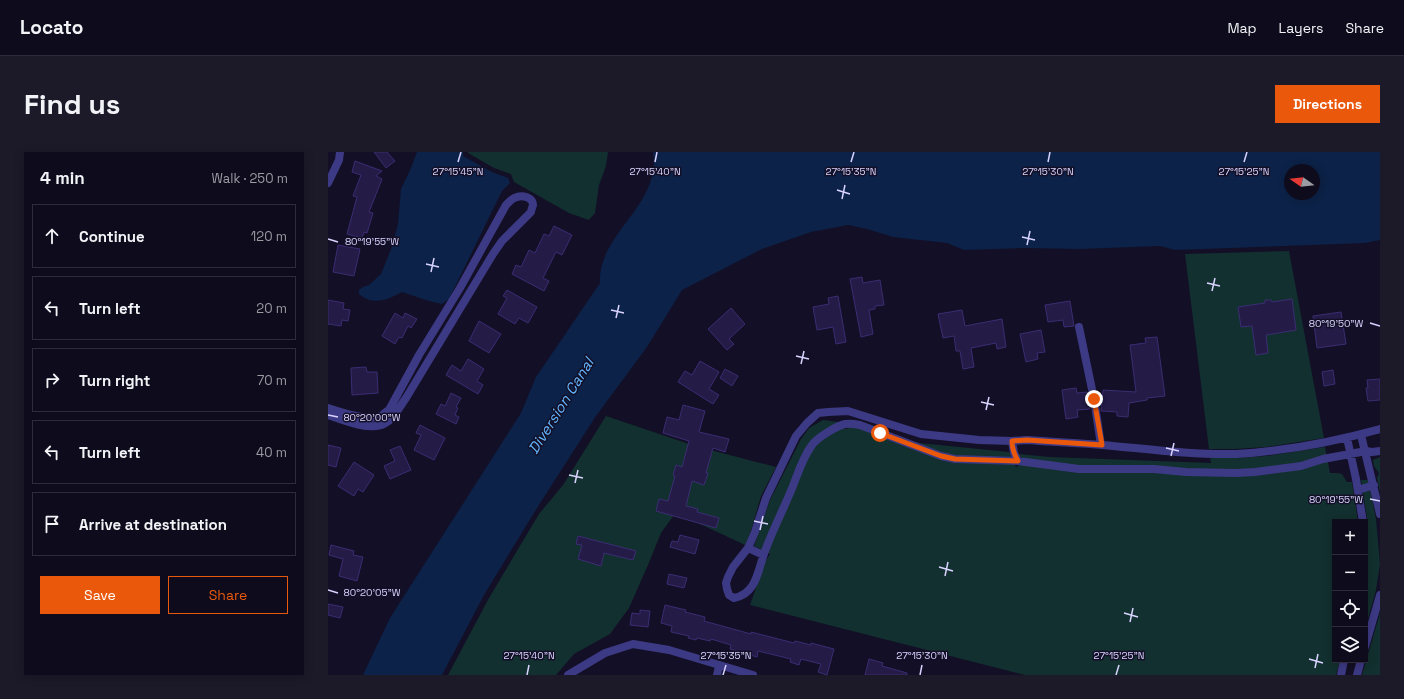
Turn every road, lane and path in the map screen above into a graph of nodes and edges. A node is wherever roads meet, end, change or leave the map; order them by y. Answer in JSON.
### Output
{"nodes":[{"id":1,"x":340,"y":152,"type":"edge"},
{"id":2,"x":329,"y":178,"type":"edge"},
{"id":3,"x":476,"y":261,"type":"junction"},
{"id":4,"x":485,"y":267,"type":"junction"},
{"id":5,"x":438,"y":327,"type":"junction"},
{"id":6,"x":1079,"y":327,"type":"dead end"},
{"id":7,"x":446,"y":332,"type":"junction"},
{"id":8,"x":842,"y":411,"type":"junction"},
{"id":9,"x":330,"y":412,"type":"edge"},
{"id":10,"x":389,"y":414,"type":"junction"},
{"id":11,"x":843,"y":424,"type":"junction"},
{"id":12,"x":1380,"y":430,"type":"edge"},
{"id":13,"x":1361,"y":435,"type":"junction"},
{"id":14,"x":1347,"y":438,"type":"junction"},
{"id":15,"x":1012,"y":441,"type":"junction"},
{"id":16,"x":1102,"y":445,"type":"junction"},
{"id":17,"x":1366,"y":451,"type":"junction"},
{"id":18,"x":1380,"y":451,"type":"edge"},
{"id":19,"x":1351,"y":454,"type":"junction"},
{"id":20,"x":1018,"y":461,"type":"junction"},
{"id":21,"x":1374,"y":485,"type":"junction"},
{"id":22,"x":1358,"y":490,"type":"junction"},
{"id":23,"x":1380,"y":514,"type":"edge"},
{"id":24,"x":1363,"y":519,"type":"edge"},
{"id":25,"x":748,"y":548,"type":"junction"},
{"id":26,"x":764,"y":555,"type":"junction"},
{"id":27,"x":1380,"y":595,"type":"edge"},
{"id":28,"x":1368,"y":637,"type":"edge"},
{"id":29,"x":1343,"y":663,"type":"edge"},
{"id":30,"x":1360,"y":663,"type":"edge"},
{"id":31,"x":719,"y":666,"type":"junction"},
{"id":32,"x":568,"y":675,"type":"edge"},
{"id":33,"x":717,"y":675,"type":"edge"},
{"id":34,"x":753,"y":675,"type":"edge"},
{"id":35,"x":1341,"y":675,"type":"edge"},
{"id":36,"x":1357,"y":675,"type":"edge"}],
"edges":[{"from":1,"to":2,"type":"street"},
{"from":3,"to":4,"type":"street"},
{"from":3,"to":4,"type":"street"},
{"from":3,"to":5,"type":"street"},
{"from":4,"to":7,"type":"street"},
{"from":5,"to":7,"type":"street"},
{"from":5,"to":10,"type":"street"},
{"from":6,"to":16,"type":"street"},
{"from":7,"to":10,"type":"street"},
{"from":8,"to":11,"type":"street"},
{"from":8,"to":15,"type":"street"},
{"from":8,"to":25,"type":"street"},
{"from":9,"to":10,"type":"street"},
{"from":11,"to":20,"type":"street"},
{"from":11,"to":26,"type":"street"},
{"from":12,"to":13,"type":"street"},
{"from":13,"to":14,"type":"street"},
{"from":13,"to":17,"type":"street"},
{"from":14,"to":16,"type":"street"},
{"from":14,"to":19,"type":"street"},
{"from":15,"to":16,"type":"street"},
{"from":15,"to":20,"type":"street"},
{"from":17,"to":18,"type":"street"},
{"from":17,"to":19,"type":"street"},
{"from":17,"to":21,"type":"street"},
{"from":19,"to":20,"type":"street"},
{"from":19,"to":22,"type":"street"},
{"from":21,"to":22,"type":"street"},
{"from":21,"to":23,"type":"street"},
{"from":22,"to":24,"type":"street"},
{"from":25,"to":26,"type":"street"},
{"from":25,"to":26,"type":"street"},
{"from":27,"to":28,"type":"street"},
{"from":29,"to":35,"type":"street"},
{"from":30,"to":36,"type":"street"},
{"from":31,"to":32,"type":"street"},
{"from":31,"to":33,"type":"street"},
{"from":31,"to":34,"type":"street"}]}
